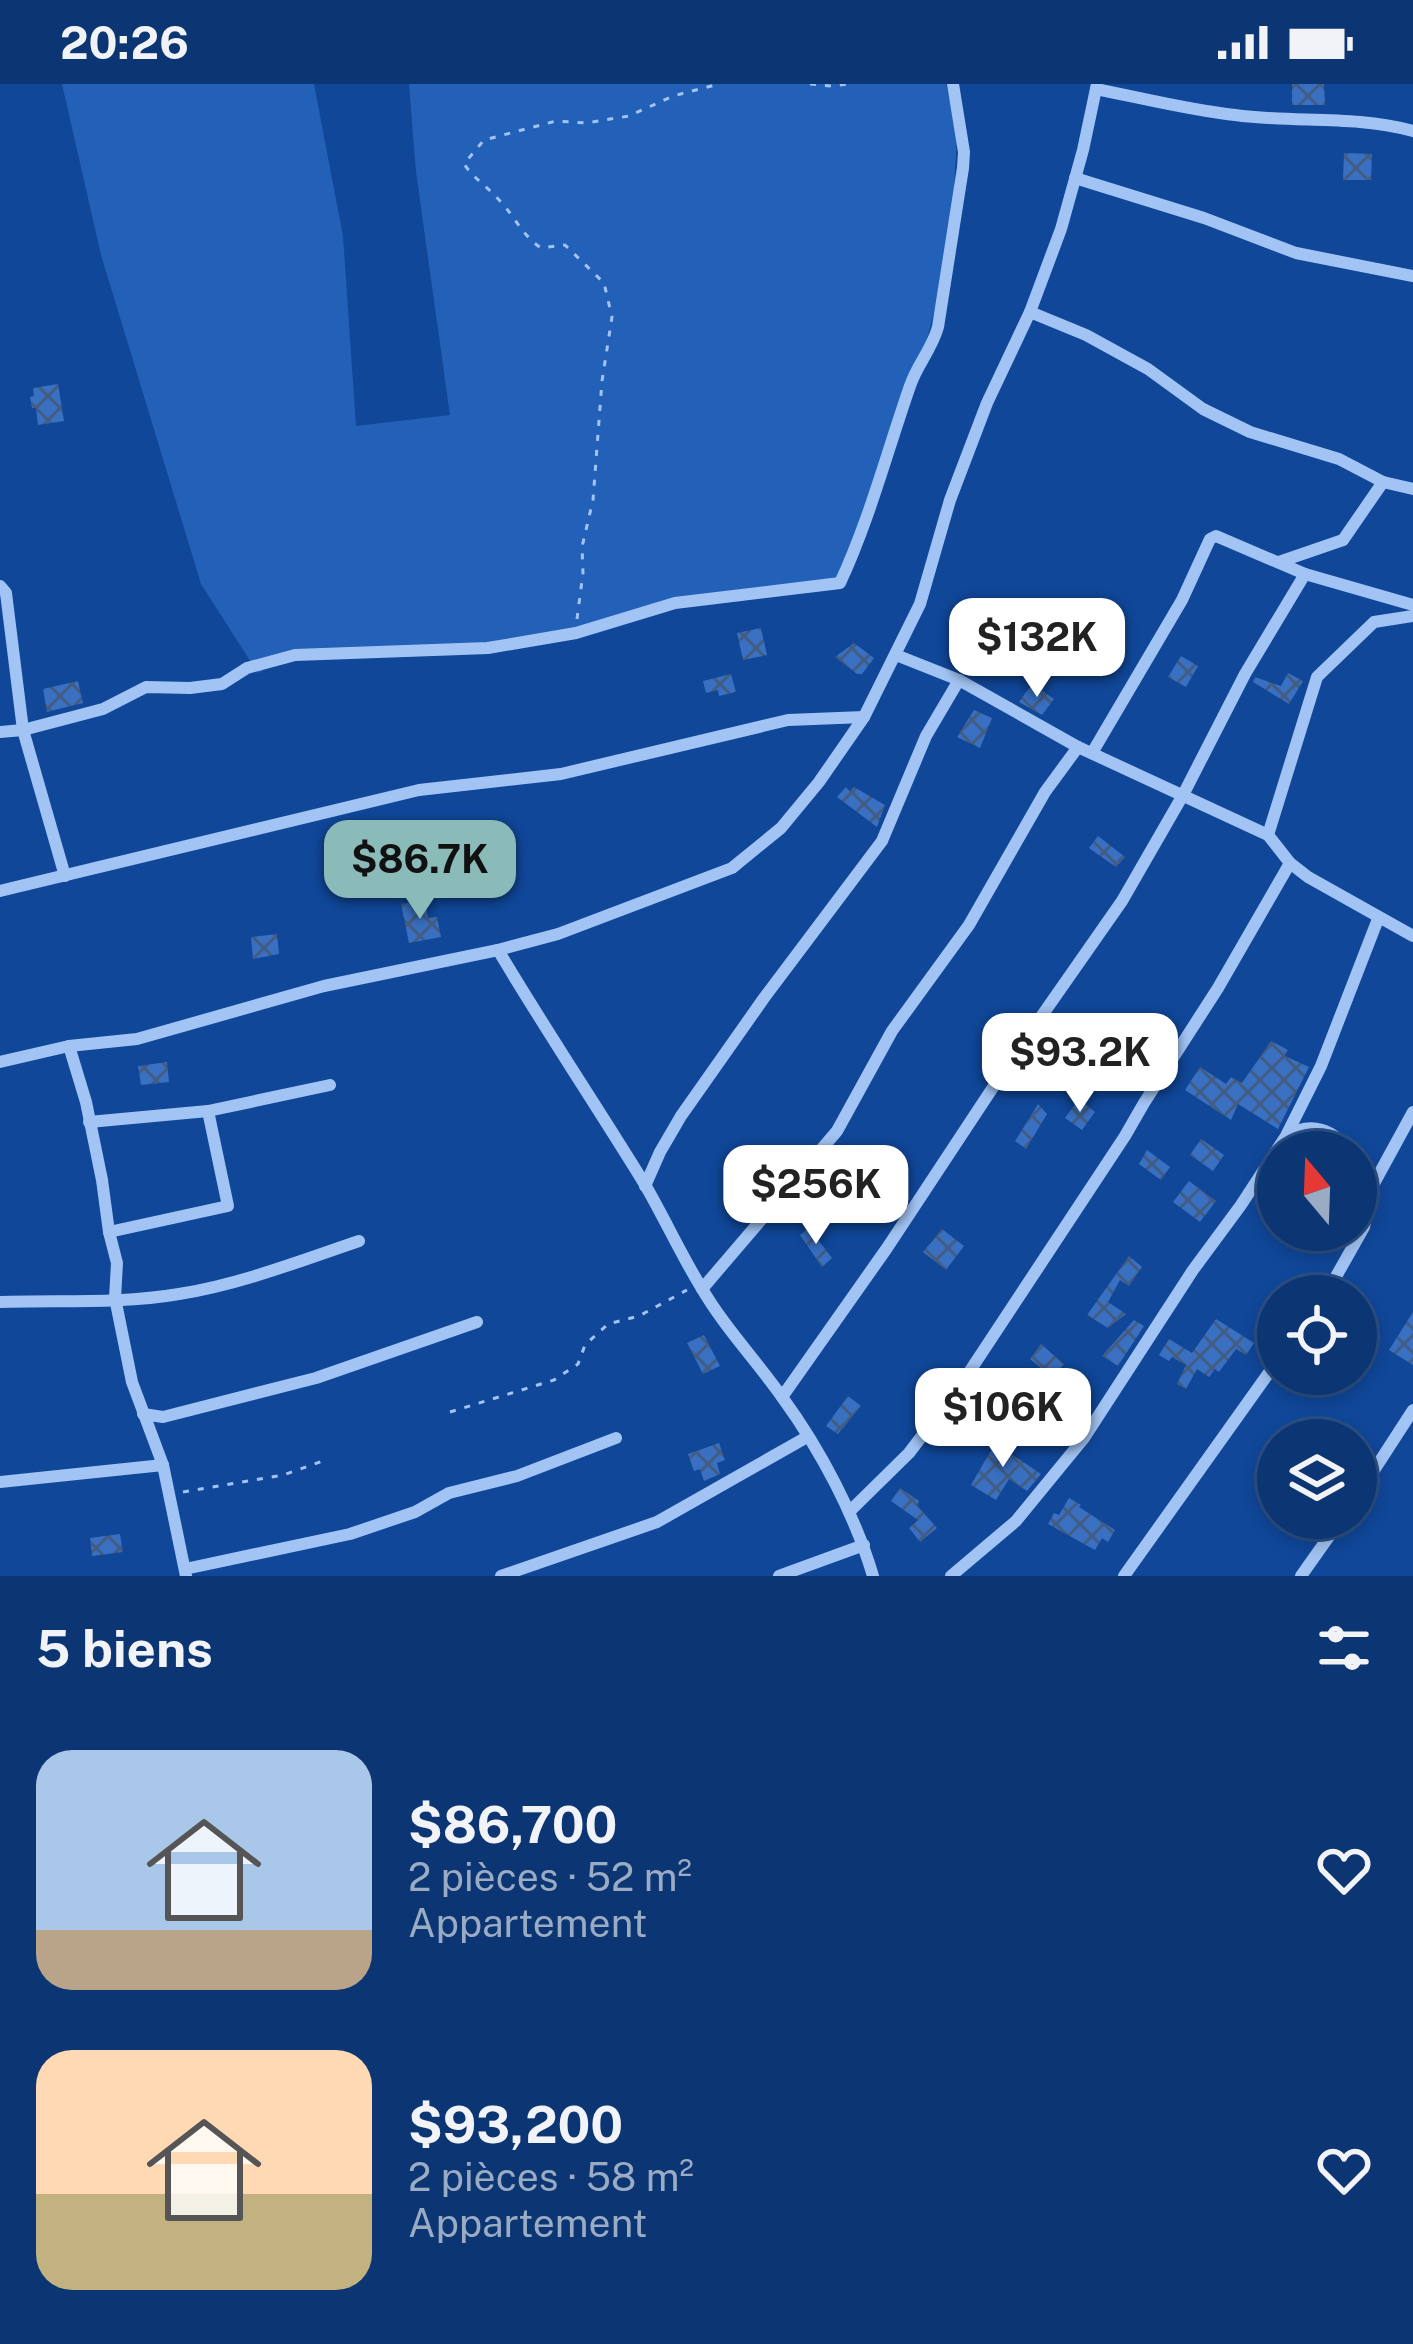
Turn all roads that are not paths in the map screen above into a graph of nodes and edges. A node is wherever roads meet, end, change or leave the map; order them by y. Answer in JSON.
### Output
{"nodes":[{"id":1,"x":953,"y":84,"type":"edge"},
{"id":2,"x":1097,"y":87,"type":"edge"},
{"id":3,"x":1413,"y":131,"type":"edge"},
{"id":4,"x":1075,"y":178,"type":"junction"},
{"id":5,"x":1413,"y":276,"type":"edge"},
{"id":6,"x":1030,"y":312,"type":"junction"},
{"id":7,"x":1383,"y":482,"type":"junction"},
{"id":8,"x":1413,"y":489,"type":"edge"},
{"id":9,"x":1277,"y":562,"type":"junction"},
{"id":10,"x":1305,"y":574,"type":"junction"},
{"id":11,"x":0,"y":586,"type":"edge"},
{"id":12,"x":1413,"y":605,"type":"edge"},
{"id":13,"x":1413,"y":616,"type":"edge"},
{"id":14,"x":896,"y":655,"type":"junction"},
{"id":15,"x":959,"y":680,"type":"junction"},
{"id":16,"x":864,"y":717,"type":"junction"},
{"id":17,"x":22,"y":730,"type":"junction"},
{"id":18,"x":0,"y":732,"type":"edge"},
{"id":19,"x":1078,"y":747,"type":"junction"},
{"id":20,"x":1092,"y":753,"type":"junction"},
{"id":21,"x":1184,"y":795,"type":"junction"},
{"id":22,"x":1268,"y":835,"type":"junction"},
{"id":23,"x":1290,"y":863,"type":"junction"},
{"id":24,"x":65,"y":877,"type":"junction"},
{"id":25,"x":0,"y":892,"type":"edge"},
{"id":26,"x":1378,"y":919,"type":"junction"},
{"id":27,"x":1413,"y":936,"type":"edge"},
{"id":28,"x":498,"y":950,"type":"junction"},
{"id":29,"x":69,"y":1046,"type":"junction"},
{"id":30,"x":0,"y":1061,"type":"edge"},
{"id":31,"x":330,"y":1085,"type":"dead end"},
{"id":32,"x":208,"y":1111,"type":"junction"},
{"id":33,"x":1413,"y":1112,"type":"edge"},
{"id":34,"x":89,"y":1122,"type":"junction"},
{"id":35,"x":1289,"y":1131,"type":"edge"},
{"id":36,"x":1294,"y":1131,"type":"edge"},
{"id":37,"x":1327,"y":1131,"type":"edge"},
{"id":38,"x":1377,"y":1178,"type":"edge"},
{"id":39,"x":1257,"y":1180,"type":"edge"},
{"id":40,"x":645,"y":1186,"type":"junction"},
{"id":41,"x":109,"y":1232,"type":"junction"},
{"id":42,"x":359,"y":1241,"type":"dead end"},
{"id":43,"x":701,"y":1288,"type":"junction"},
{"id":44,"x":115,"y":1298,"type":"junction"},
{"id":45,"x":0,"y":1302,"type":"edge"},
{"id":46,"x":477,"y":1322,"type":"dead end"},
{"id":47,"x":1257,"y":1389,"type":"edge"},
{"id":48,"x":782,"y":1397,"type":"junction"},
{"id":49,"x":1413,"y":1410,"type":"edge"},
{"id":50,"x":143,"y":1414,"type":"junction"},
{"id":51,"x":807,"y":1437,"type":"junction"},
{"id":52,"x":616,"y":1438,"type":"dead end"},
{"id":53,"x":164,"y":1465,"type":"junction"},
{"id":54,"x":1377,"y":1466,"type":"edge"},
{"id":55,"x":0,"y":1482,"type":"edge"},
{"id":56,"x":849,"y":1512,"type":"junction"},
{"id":57,"x":1327,"y":1539,"type":"edge"},
{"id":58,"x":864,"y":1545,"type":"junction"},
{"id":59,"x":186,"y":1572,"type":"edge"},
{"id":60,"x":501,"y":1576,"type":"edge"},
{"id":61,"x":779,"y":1576,"type":"edge"},
{"id":62,"x":873,"y":1576,"type":"edge"},
{"id":63,"x":951,"y":1576,"type":"edge"},
{"id":64,"x":1124,"y":1576,"type":"edge"},
{"id":65,"x":1300,"y":1576,"type":"edge"}],
"edges":[{"from":1,"to":17,"type":"street"},
{"from":2,"to":3,"type":"street"},
{"from":2,"to":4,"type":"street"},
{"from":4,"to":5,"type":"street"},
{"from":4,"to":6,"type":"street"},
{"from":6,"to":7,"type":"street"},
{"from":6,"to":14,"type":"street"},
{"from":7,"to":8,"type":"street"},
{"from":7,"to":9,"type":"street"},
{"from":9,"to":10,"type":"street"},
{"from":9,"to":20,"type":"street"},
{"from":10,"to":12,"type":"street"},
{"from":10,"to":21,"type":"street"},
{"from":11,"to":17,"type":"street"},
{"from":13,"to":22,"type":"street"},
{"from":14,"to":15,"type":"street"},
{"from":14,"to":16,"type":"street"},
{"from":15,"to":19,"type":"street"},
{"from":15,"to":40,"type":"street"},
{"from":16,"to":24,"type":"street"},
{"from":16,"to":28,"type":"street"},
{"from":17,"to":18,"type":"street"},
{"from":17,"to":24,"type":"street"},
{"from":19,"to":20,"type":"street"},
{"from":19,"to":43,"type":"street"},
{"from":20,"to":21,"type":"street"},
{"from":21,"to":22,"type":"street"},
{"from":21,"to":48,"type":"street"},
{"from":22,"to":23,"type":"street"},
{"from":23,"to":26,"type":"street"},
{"from":23,"to":56,"type":"street"},
{"from":24,"to":25,"type":"street"},
{"from":26,"to":27,"type":"street"},
{"from":26,"to":35,"type":"street"},
{"from":28,"to":29,"type":"street"},
{"from":28,"to":40,"type":"street"},
{"from":29,"to":30,"type":"street"},
{"from":29,"to":34,"type":"street"},
{"from":31,"to":32,"type":"street"},
{"from":32,"to":34,"type":"street"},
{"from":32,"to":41,"type":"street"},
{"from":33,"to":38,"type":"street"},
{"from":34,"to":41,"type":"street"},
{"from":36,"to":37,"type":"street"},
{"from":39,"to":63,"type":"street"},
{"from":40,"to":43,"type":"street"},
{"from":41,"to":44,"type":"street"},
{"from":42,"to":44,"type":"street"},
{"from":43,"to":48,"type":"street"},
{"from":44,"to":45,"type":"street"},
{"from":44,"to":50,"type":"street"},
{"from":46,"to":50,"type":"street"},
{"from":47,"to":64,"type":"street"},
{"from":48,"to":51,"type":"street"},
{"from":49,"to":54,"type":"street"},
{"from":50,"to":53,"type":"street"},
{"from":51,"to":56,"type":"street"},
{"from":51,"to":60,"type":"street"},
{"from":52,"to":59,"type":"street"},
{"from":53,"to":55,"type":"street"},
{"from":53,"to":59,"type":"street"},
{"from":56,"to":58,"type":"street"},
{"from":57,"to":65,"type":"street"},
{"from":58,"to":61,"type":"street"},
{"from":58,"to":62,"type":"street"}]}
